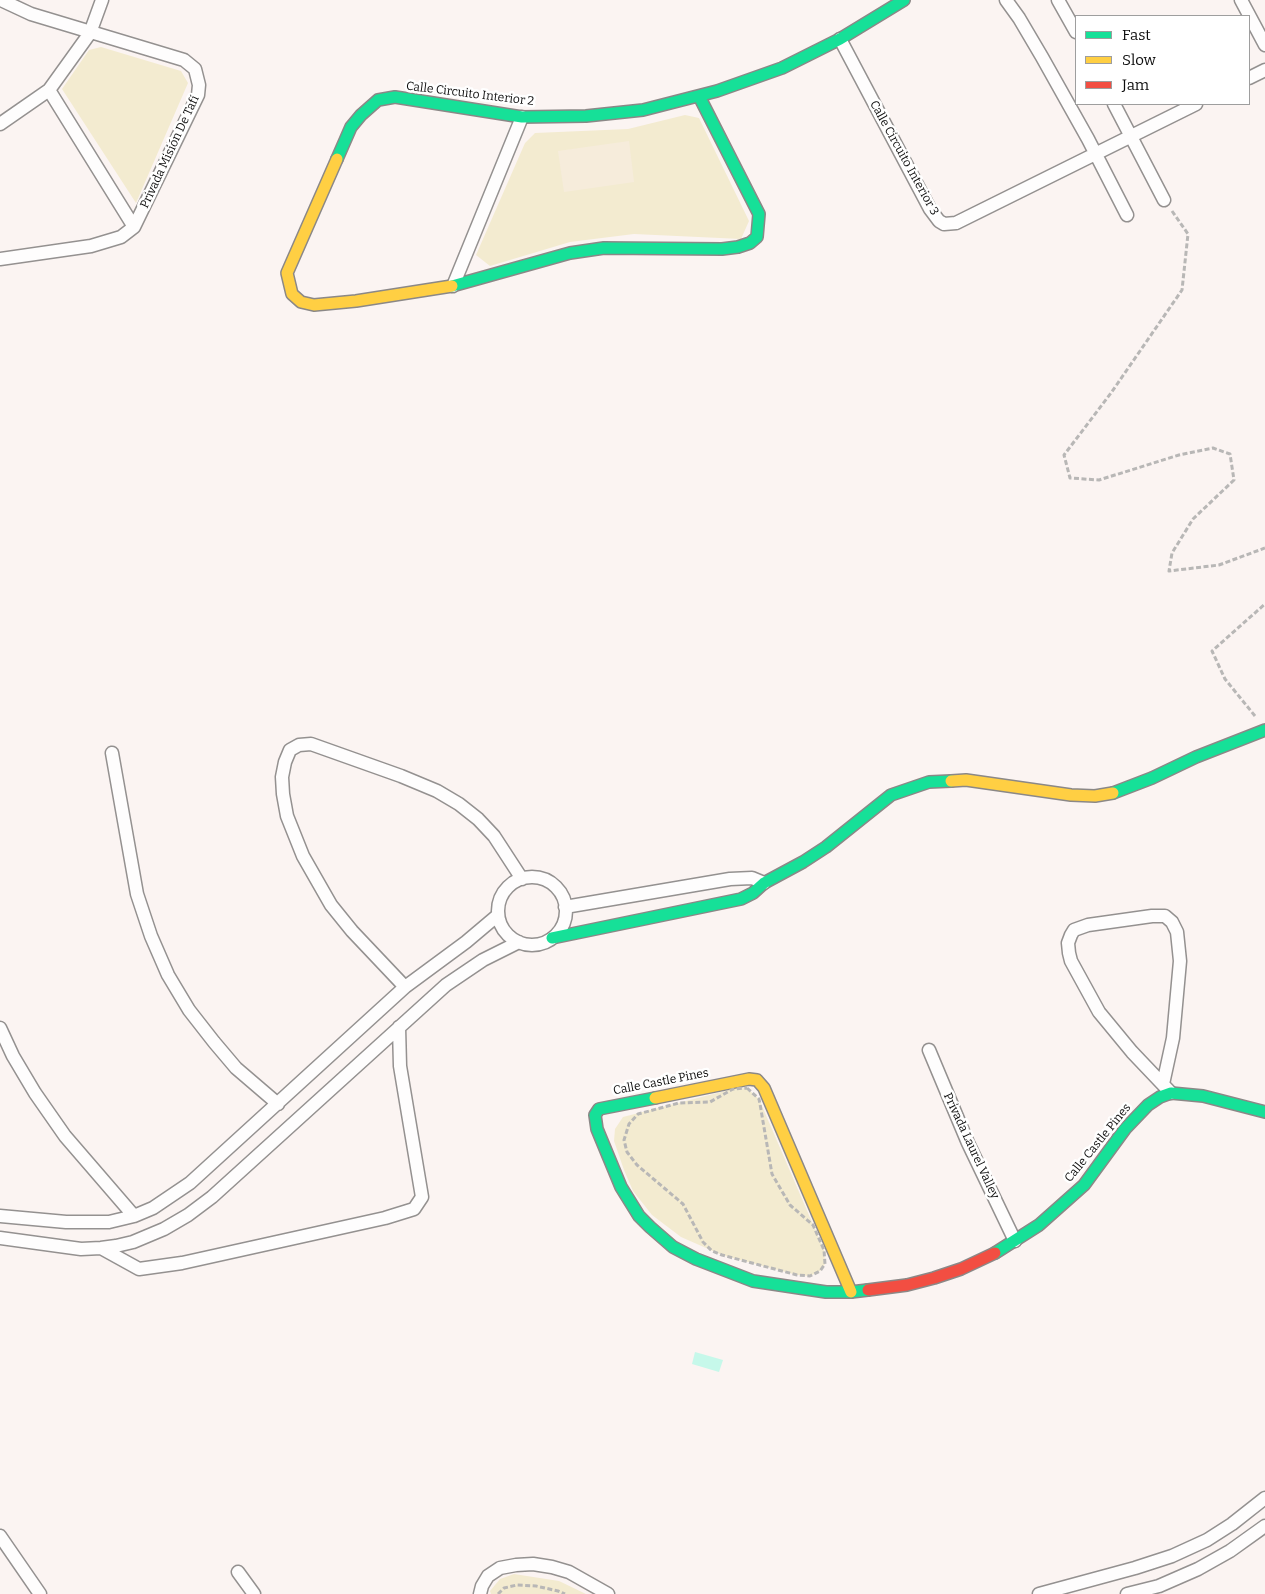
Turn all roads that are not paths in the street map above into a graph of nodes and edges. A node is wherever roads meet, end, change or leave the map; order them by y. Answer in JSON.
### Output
{"nodes":[{"id":1,"x":1,"y":0,"type":"edge"},
{"id":2,"x":102,"y":0,"type":"edge"},
{"id":3,"x":904,"y":0,"type":"edge"},
{"id":4,"x":1006,"y":0,"type":"edge"},
{"id":5,"x":1058,"y":0,"type":"edge"},
{"id":6,"x":1241,"y":0,"type":"edge"},
{"id":7,"x":1249,"y":15,"type":"edge"},
{"id":8,"x":1250,"y":17,"type":"edge"},
{"id":9,"x":1075,"y":30,"type":"edge"},
{"id":10,"x":90,"y":32,"type":"junction"},
{"id":11,"x":840,"y":39,"type":"junction"},
{"id":12,"x":1265,"y":45,"type":"edge"},
{"id":13,"x":1265,"y":70,"type":"edge"},
{"id":14,"x":1250,"y":78,"type":"edge"},
{"id":15,"x":49,"y":90,"type":"junction"},
{"id":16,"x":699,"y":96,"type":"junction"},
{"id":17,"x":1115,"y":105,"type":"edge"},
{"id":18,"x":1194,"y":105,"type":"edge"},
{"id":19,"x":522,"y":116,"type":"junction"},
{"id":20,"x":0,"y":124,"type":"edge"},
{"id":21,"x":1131,"y":135,"type":"junction"},
{"id":22,"x":1096,"y":154,"type":"junction"},
{"id":23,"x":1164,"y":200,"type":"road end"},
{"id":24,"x":1127,"y":216,"type":"dead end"},
{"id":25,"x":134,"y":227,"type":"junction"},
{"id":26,"x":0,"y":259,"type":"edge"},
{"id":27,"x":453,"y":286,"type":"junction"},
{"id":28,"x":1262,"y":726,"type":"edge"},
{"id":29,"x":112,"y":753,"type":"dead end"},
{"id":30,"x":522,"y":878,"type":"junction"},
{"id":31,"x":764,"y":883,"type":"junction"},
{"id":32,"x":565,"y":907,"type":"junction"},
{"id":33,"x":498,"y":915,"type":"junction"},
{"id":34,"x":552,"y":938,"type":"junction"},
{"id":35,"x":519,"y":942,"type":"junction"},
{"id":36,"x":406,"y":986,"type":"junction"},
{"id":37,"x":399,"y":1027,"type":"junction"},
{"id":38,"x":0,"y":1028,"type":"edge"},
{"id":39,"x":929,"y":1050,"type":"dead end"},
{"id":40,"x":1167,"y":1089,"type":"junction"},
{"id":41,"x":278,"y":1104,"type":"junction"},
{"id":42,"x":1265,"y":1112,"type":"edge"},
{"id":43,"x":0,"y":1216,"type":"edge"},
{"id":44,"x":134,"y":1216,"type":"junction"},
{"id":45,"x":0,"y":1238,"type":"edge"},
{"id":46,"x":1015,"y":1241,"type":"junction"},
{"id":47,"x":101,"y":1248,"type":"junction"},
{"id":48,"x":851,"y":1292,"type":"junction"},
{"id":49,"x":1265,"y":1498,"type":"edge"},
{"id":50,"x":1265,"y":1526,"type":"edge"},
{"id":51,"x":0,"y":1536,"type":"edge"},
{"id":52,"x":238,"y":1572,"type":"dead end"},
{"id":53,"x":40,"y":1594,"type":"edge"},
{"id":54,"x":254,"y":1594,"type":"edge"},
{"id":55,"x":480,"y":1594,"type":"edge"},
{"id":56,"x":608,"y":1594,"type":"edge"},
{"id":57,"x":1039,"y":1594,"type":"edge"},
{"id":58,"x":1127,"y":1594,"type":"edge"}],
"edges":[{"from":1,"to":10,"type":"street","name":"Privada Misión De Tafi"},
{"from":2,"to":10,"type":"street"},
{"from":3,"to":11,"type":"street","name":"Calle Circuito Interior 2"},
{"from":4,"to":22,"type":"street"},
{"from":5,"to":9,"type":"street"},
{"from":6,"to":7,"type":"street"},
{"from":8,"to":12,"type":"street"},
{"from":10,"to":15,"type":"street"},
{"from":10,"to":25,"type":"street","name":"Privada Misión De Tafi"},
{"from":11,"to":16,"type":"street","name":"Calle Circuito Interior 2"},
{"from":11,"to":22,"type":"street","name":"Calle Circuito Interior 3"},
{"from":13,"to":14,"type":"street"},
{"from":15,"to":20,"type":"street"},
{"from":15,"to":25,"type":"street","name":"Privada Misión De Tafi"},
{"from":16,"to":19,"type":"street","name":"Calle Circuito Interior 2"},
{"from":16,"to":27,"type":"street"},
{"from":17,"to":21,"type":"street"},
{"from":18,"to":21,"type":"street","name":"Calle Circuito Interior 3"},
{"from":19,"to":27,"type":"street"},
{"from":19,"to":27,"type":"street","name":"Calle Circuito Interior 2"},
{"from":21,"to":22,"type":"street","name":"Calle Circuito Interior 3"},
{"from":21,"to":23,"type":"street"},
{"from":22,"to":24,"type":"street"},
{"from":25,"to":26,"type":"street"},
{"from":28,"to":31,"type":"street"},
{"from":29,"to":41,"type":"street"},
{"from":30,"to":32,"type":"street"},
{"from":30,"to":33,"type":"street"},
{"from":30,"to":36,"type":"street"},
{"from":31,"to":32,"type":"street"},
{"from":31,"to":34,"type":"street"},
{"from":32,"to":34,"type":"street"},
{"from":33,"to":35,"type":"street"},
{"from":33,"to":36,"type":"street"},
{"from":34,"to":35,"type":"street"},
{"from":35,"to":37,"type":"street"},
{"from":36,"to":41,"type":"street"},
{"from":37,"to":47,"type":"street"},
{"from":37,"to":47,"type":"street"},
{"from":38,"to":44,"type":"street"},
{"from":39,"to":46,"type":"street","name":"Privada Laurel Valley"},
{"from":40,"to":40,"type":"street"},
{"from":40,"to":42,"type":"street"},
{"from":40,"to":46,"type":"street","name":"Calle Castle Pines"},
{"from":41,"to":44,"type":"street"},
{"from":43,"to":44,"type":"street"},
{"from":45,"to":47,"type":"street"},
{"from":46,"to":48,"type":"street","name":"Calle Castle Pines"},
{"from":48,"to":48,"type":"street","name":"Calle Castle Pines"},
{"from":49,"to":57,"type":"street"},
{"from":50,"to":58,"type":"street"},
{"from":51,"to":53,"type":"street"},
{"from":52,"to":54,"type":"street"},
{"from":55,"to":56,"type":"street"}]}
